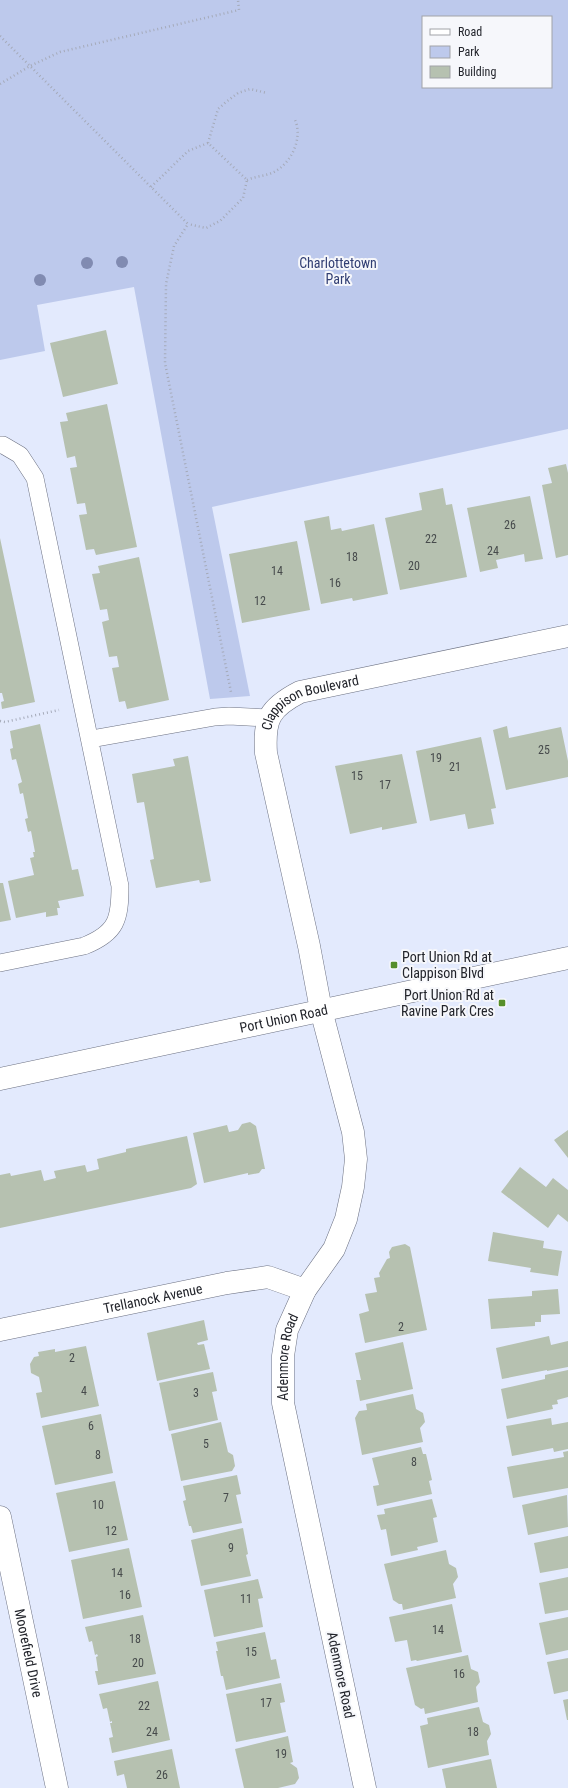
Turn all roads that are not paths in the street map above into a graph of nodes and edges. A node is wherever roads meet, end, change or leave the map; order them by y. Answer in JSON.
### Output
{"nodes":[{"id":1,"x":0,"y":446,"type":"edge"},
{"id":2,"x":568,"y":636,"type":"edge"},
{"id":3,"x":268,"y":718,"type":"junction"},
{"id":4,"x":91,"y":740,"type":"junction"},
{"id":5,"x":568,"y":958,"type":"edge"},
{"id":6,"x":0,"y":963,"type":"edge"},
{"id":7,"x":321,"y":1010,"type":"junction"},
{"id":8,"x":0,"y":1079,"type":"edge"},
{"id":9,"x":305,"y":1290,"type":"junction"},
{"id":10,"x":0,"y":1330,"type":"edge"},
{"id":11,"x":0,"y":1517,"type":"edge"},
{"id":12,"x":58,"y":1788,"type":"edge"},
{"id":13,"x":365,"y":1788,"type":"edge"}],
"edges":[{"from":1,"to":4,"type":"lane"},
{"from":2,"to":3,"type":"street","name":"Clappison Boulevard"},
{"from":3,"to":4,"type":"lane"},
{"from":3,"to":7,"type":"street","name":"Clappison Boulevard"},
{"from":4,"to":6,"type":"lane"},
{"from":5,"to":7,"type":"street","name":"Port Union Road"},
{"from":7,"to":8,"type":"street","name":"Port Union Road"},
{"from":7,"to":9,"type":"street","name":"Adenmore Road"},
{"from":9,"to":10,"type":"street","name":"Trellanock Avenue"},
{"from":9,"to":13,"type":"street","name":"Adenmore Road"},
{"from":11,"to":12,"type":"street","name":"Moorefield Drive"}]}
